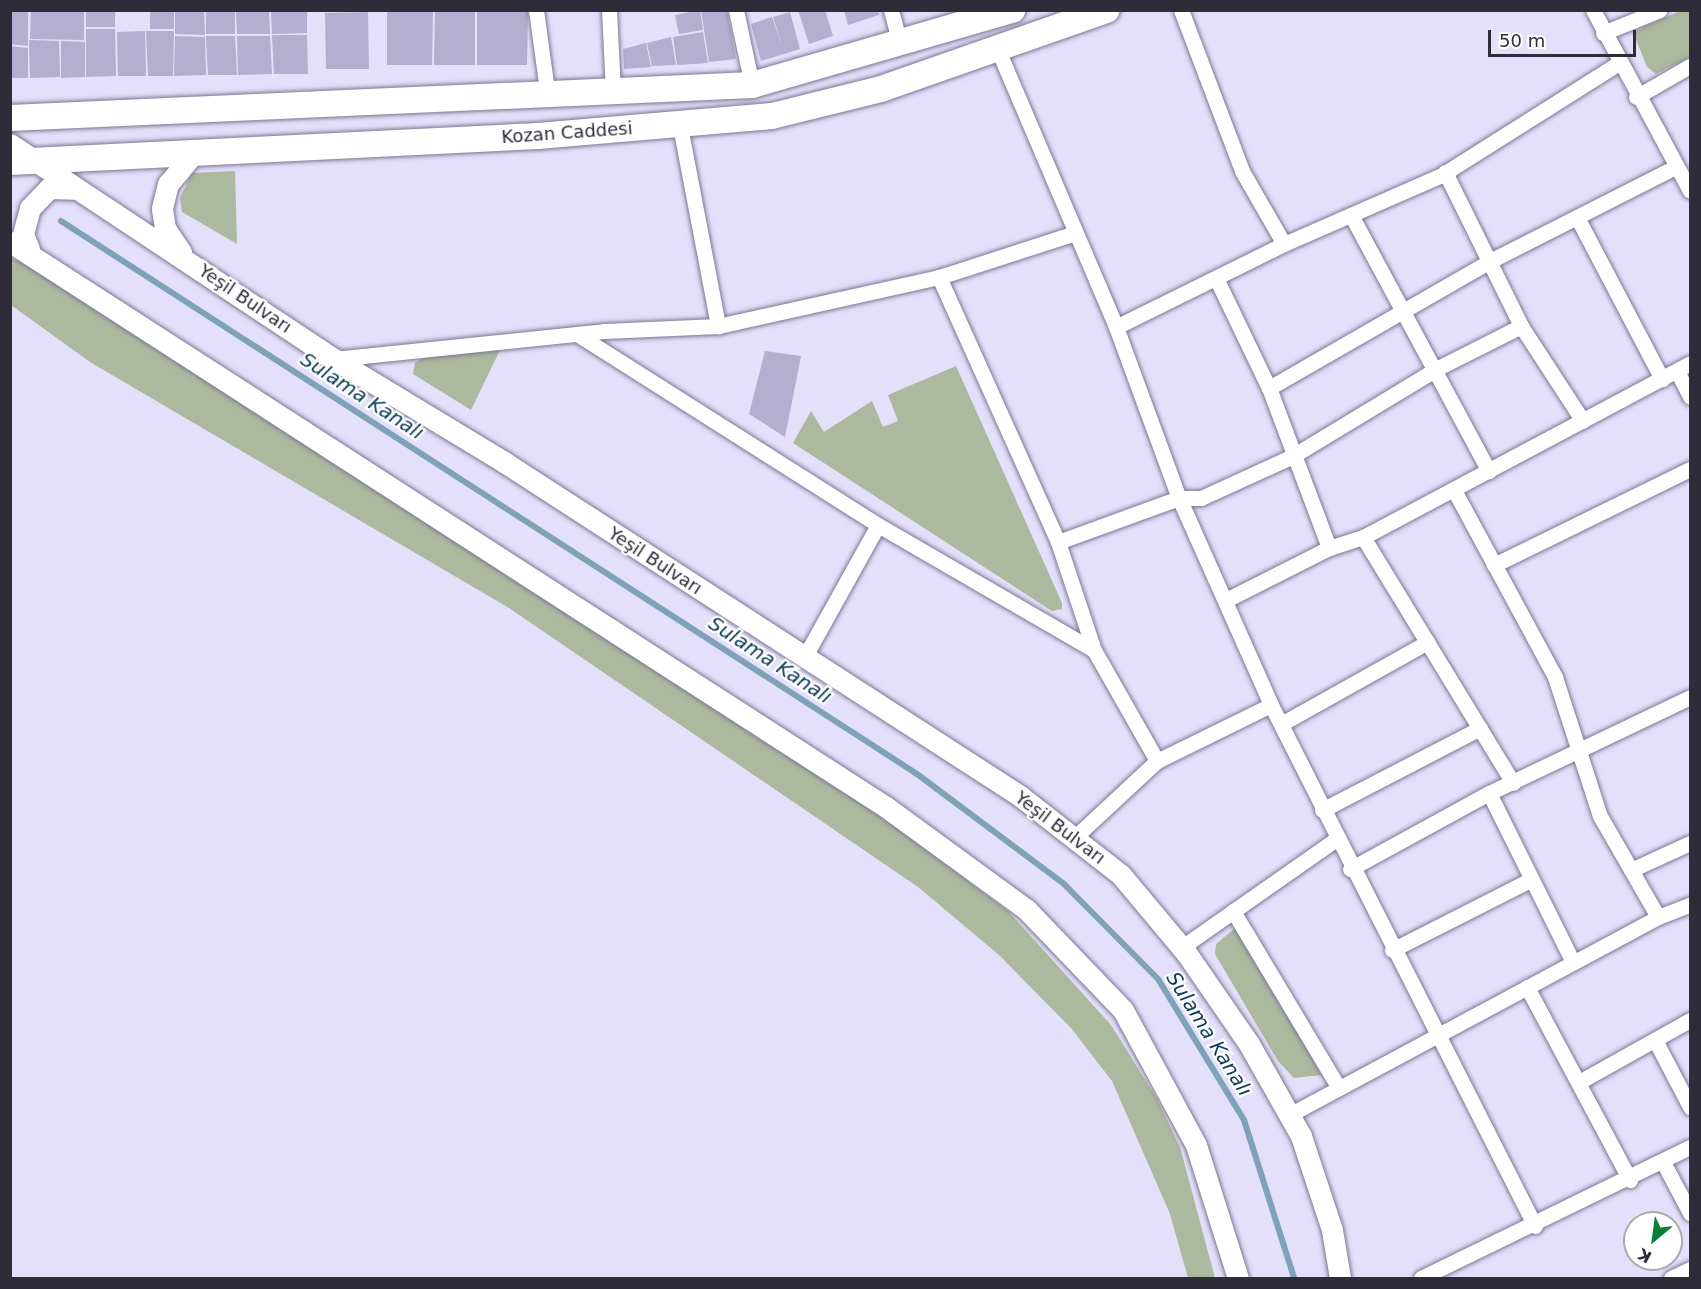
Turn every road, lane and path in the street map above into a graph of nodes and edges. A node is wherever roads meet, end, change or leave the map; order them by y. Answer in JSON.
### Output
{"nodes":[{"id":1,"x":536,"y":10,"type":"edge"},
{"id":2,"x":609,"y":10,"type":"edge"},
{"id":3,"x":736,"y":10,"type":"edge"},
{"id":4,"x":891,"y":10,"type":"edge"},
{"id":5,"x":1012,"y":10,"type":"edge"},
{"id":6,"x":1107,"y":10,"type":"edge"},
{"id":7,"x":1181,"y":10,"type":"edge"},
{"id":8,"x":1593,"y":10,"type":"edge"},
{"id":9,"x":1660,"y":10,"type":"edge"},
{"id":10,"x":1602,"y":33,"type":"junction"},
{"id":11,"x":900,"y":43,"type":"junction"},
{"id":12,"x":998,"y":50,"type":"junction"},
{"id":13,"x":1617,"y":64,"type":"junction"},
{"id":14,"x":1690,"y":66,"type":"edge"},
{"id":15,"x":752,"y":85,"type":"junction"},
{"id":16,"x":614,"y":93,"type":"junction"},
{"id":17,"x":1636,"y":97,"type":"junction"},
{"id":18,"x":548,"y":98,"type":"junction"},
{"id":19,"x":10,"y":118,"type":"edge"},
{"id":20,"x":680,"y":126,"type":"junction"},
{"id":21,"x":10,"y":144,"type":"edge"},
{"id":22,"x":193,"y":154,"type":"junction"},
{"id":23,"x":21,"y":161,"type":"edge"},
{"id":24,"x":1675,"y":166,"type":"junction"},
{"id":25,"x":1445,"y":172,"type":"junction"},
{"id":26,"x":78,"y":190,"type":"junction"},
{"id":27,"x":1690,"y":191,"type":"edge"},
{"id":28,"x":1351,"y":214,"type":"junction"},
{"id":29,"x":1578,"y":219,"type":"junction"},
{"id":30,"x":1075,"y":233,"type":"junction"},
{"id":31,"x":1284,"y":244,"type":"junction"},
{"id":32,"x":20,"y":246,"type":"edge"},
{"id":33,"x":1490,"y":261,"type":"junction"},
{"id":34,"x":191,"y":264,"type":"junction"},
{"id":35,"x":939,"y":277,"type":"junction"},
{"id":36,"x":1216,"y":278,"type":"junction"},
{"id":37,"x":1404,"y":310,"type":"junction"},
{"id":38,"x":718,"y":326,"type":"junction"},
{"id":39,"x":1521,"y":326,"type":"junction"},
{"id":40,"x":1116,"y":327,"type":"junction"},
{"id":41,"x":577,"y":334,"type":"junction"},
{"id":42,"x":334,"y":359,"type":"junction"},
{"id":43,"x":1690,"y":363,"type":"edge"},
{"id":44,"x":1438,"y":368,"type":"junction"},
{"id":45,"x":1677,"y":371,"type":"junction"},
{"id":46,"x":1662,"y":379,"type":"junction"},
{"id":47,"x":1269,"y":388,"type":"junction"},
{"id":48,"x":1690,"y":397,"type":"edge"},
{"id":49,"x":1583,"y":421,"type":"junction"},
{"id":50,"x":1291,"y":457,"type":"junction"},
{"id":51,"x":1690,"y":469,"type":"edge"},
{"id":52,"x":1489,"y":471,"type":"junction"},
{"id":53,"x":1454,"y":490,"type":"junction"},
{"id":54,"x":1179,"y":498,"type":"junction"},
{"id":55,"x":878,"y":525,"type":"junction"},
{"id":56,"x":1363,"y":537,"type":"junction"},
{"id":57,"x":1058,"y":542,"type":"junction"},
{"id":58,"x":1329,"y":548,"type":"junction"},
{"id":59,"x":1494,"y":565,"type":"junction"},
{"id":60,"x":1228,"y":599,"type":"junction"},
{"id":61,"x":1428,"y":642,"type":"junction"},
{"id":62,"x":1094,"y":650,"type":"junction"},
{"id":63,"x":804,"y":658,"type":"junction"},
{"id":64,"x":1690,"y":697,"type":"edge"},
{"id":65,"x":1271,"y":705,"type":"junction"},
{"id":66,"x":1281,"y":724,"type":"junction"},
{"id":67,"x":1480,"y":728,"type":"junction"},
{"id":68,"x":1584,"y":753,"type":"junction"},
{"id":69,"x":1157,"y":762,"type":"junction"},
{"id":70,"x":1513,"y":783,"type":"junction"},
{"id":71,"x":1489,"y":793,"type":"junction"},
{"id":72,"x":1322,"y":810,"type":"junction"},
{"id":73,"x":1074,"y":838,"type":"junction"},
{"id":74,"x":1336,"y":839,"type":"junction"},
{"id":75,"x":1690,"y":843,"type":"edge"},
{"id":76,"x":1350,"y":868,"type":"junction"},
{"id":77,"x":1631,"y":870,"type":"junction"},
{"id":78,"x":1530,"y":880,"type":"junction"},
{"id":79,"x":1690,"y":905,"type":"edge"},
{"id":80,"x":1233,"y":911,"type":"junction"},
{"id":81,"x":1658,"y":917,"type":"junction"},
{"id":82,"x":1182,"y":947,"type":"junction"},
{"id":83,"x":1392,"y":950,"type":"junction"},
{"id":84,"x":1573,"y":962,"type":"junction"},
{"id":85,"x":1527,"y":987,"type":"junction"},
{"id":86,"x":1690,"y":1020,"type":"edge"},
{"id":87,"x":1437,"y":1035,"type":"junction"},
{"id":88,"x":1655,"y":1040,"type":"junction"},
{"id":89,"x":1579,"y":1082,"type":"junction"},
{"id":90,"x":1339,"y":1088,"type":"junction"},
{"id":91,"x":1690,"y":1107,"type":"edge"},
{"id":92,"x":1289,"y":1115,"type":"junction"},
{"id":93,"x":1690,"y":1147,"type":"edge"},
{"id":94,"x":1663,"y":1162,"type":"junction"},
{"id":95,"x":1630,"y":1180,"type":"junction"},
{"id":96,"x":1690,"y":1213,"type":"edge"},
{"id":97,"x":1535,"y":1226,"type":"junction"},
{"id":98,"x":1690,"y":1269,"type":"edge"},
{"id":99,"x":1238,"y":1278,"type":"edge"},
{"id":100,"x":1340,"y":1278,"type":"edge"},
{"id":101,"x":1421,"y":1278,"type":"edge"},
{"id":102,"x":1671,"y":1278,"type":"edge"}],
"edges":[{"from":1,"to":18,"type":"street"},
{"from":2,"to":16,"type":"street"},
{"from":3,"to":15,"type":"street"},
{"from":4,"to":11,"type":"street"},
{"from":5,"to":11,"type":"highway","name":"Kozan Caddesi"},
{"from":6,"to":12,"type":"highway","name":"Kozan Caddesi"},
{"from":7,"to":31,"type":"street"},
{"from":8,"to":10,"type":"street"},
{"from":9,"to":10,"type":"street"},
{"from":10,"to":13,"type":"street"},
{"from":11,"to":15,"type":"highway","name":"Kozan Caddesi"},
{"from":12,"to":20,"type":"highway","name":"Kozan Caddesi"},
{"from":12,"to":30,"type":"street"},
{"from":13,"to":17,"type":"street"},
{"from":13,"to":25,"type":"street"},
{"from":14,"to":17,"type":"street"},
{"from":15,"to":16,"type":"highway","name":"Kozan Caddesi"},
{"from":16,"to":18,"type":"highway","name":"Kozan Caddesi"},
{"from":17,"to":24,"type":"street"},
{"from":18,"to":19,"type":"highway","name":"Kozan Caddesi"},
{"from":20,"to":22,"type":"highway","name":"Kozan Caddesi"},
{"from":20,"to":38,"type":"street"},
{"from":21,"to":23,"type":"main road","name":"Yeşil Bulvarı"},
{"from":22,"to":23,"type":"highway","name":"Kozan Caddesi"},
{"from":22,"to":34,"type":"main road"},
{"from":23,"to":26,"type":"main road","name":"Yeşil Bulvarı"},
{"from":24,"to":27,"type":"street"},
{"from":24,"to":29,"type":"street"},
{"from":25,"to":28,"type":"street"},
{"from":25,"to":33,"type":"street"},
{"from":26,"to":32,"type":"main road"},
{"from":26,"to":34,"type":"main road","name":"Yeşil Bulvarı"},
{"from":28,"to":31,"type":"street"},
{"from":28,"to":37,"type":"street"},
{"from":29,"to":33,"type":"street"},
{"from":29,"to":46,"type":"street"},
{"from":30,"to":35,"type":"street"},
{"from":30,"to":40,"type":"street"},
{"from":31,"to":36,"type":"street"},
{"from":32,"to":99,"type":"main road"},
{"from":33,"to":37,"type":"street"},
{"from":33,"to":39,"type":"street"},
{"from":34,"to":42,"type":"main road","name":"Yeşil Bulvarı"},
{"from":35,"to":38,"type":"street"},
{"from":35,"to":57,"type":"street"},
{"from":36,"to":40,"type":"street"},
{"from":36,"to":47,"type":"street"},
{"from":37,"to":44,"type":"street"},
{"from":37,"to":47,"type":"street"},
{"from":38,"to":41,"type":"street"},
{"from":39,"to":44,"type":"street"},
{"from":39,"to":49,"type":"street"},
{"from":40,"to":54,"type":"street"},
{"from":41,"to":42,"type":"street"},
{"from":41,"to":55,"type":"street"},
{"from":42,"to":63,"type":"main road","name":"Yeşil Bulvarı"},
{"from":43,"to":45,"type":"street"},
{"from":44,"to":50,"type":"street"},
{"from":44,"to":52,"type":"street"},
{"from":45,"to":46,"type":"street"},
{"from":45,"to":48,"type":"street"},
{"from":46,"to":49,"type":"street"},
{"from":47,"to":50,"type":"street"},
{"from":49,"to":52,"type":"street"},
{"from":50,"to":54,"type":"street"},
{"from":50,"to":58,"type":"street"},
{"from":51,"to":59,"type":"street"},
{"from":52,"to":53,"type":"street"},
{"from":53,"to":56,"type":"street"},
{"from":53,"to":59,"type":"street"},
{"from":54,"to":57,"type":"street"},
{"from":54,"to":60,"type":"street"},
{"from":55,"to":62,"type":"street"},
{"from":55,"to":63,"type":"street"},
{"from":56,"to":58,"type":"street"},
{"from":56,"to":61,"type":"street"},
{"from":57,"to":62,"type":"street"},
{"from":58,"to":60,"type":"street"},
{"from":59,"to":68,"type":"street"},
{"from":60,"to":65,"type":"street"},
{"from":61,"to":66,"type":"street"},
{"from":61,"to":67,"type":"street"},
{"from":62,"to":69,"type":"street"},
{"from":63,"to":73,"type":"main road","name":"Yeşil Bulvarı"},
{"from":64,"to":68,"type":"street"},
{"from":65,"to":66,"type":"street"},
{"from":65,"to":69,"type":"street"},
{"from":66,"to":72,"type":"street"},
{"from":67,"to":70,"type":"street"},
{"from":67,"to":72,"type":"street"},
{"from":68,"to":70,"type":"street"},
{"from":68,"to":77,"type":"street"},
{"from":69,"to":73,"type":"street"},
{"from":70,"to":71,"type":"street"},
{"from":71,"to":76,"type":"street"},
{"from":71,"to":78,"type":"street"},
{"from":72,"to":74,"type":"street"},
{"from":73,"to":82,"type":"main road","name":"Yeşil Bulvarı"},
{"from":74,"to":76,"type":"street"},
{"from":74,"to":80,"type":"street"},
{"from":75,"to":77,"type":"street"},
{"from":76,"to":83,"type":"street"},
{"from":77,"to":81,"type":"street"},
{"from":78,"to":83,"type":"street"},
{"from":78,"to":84,"type":"street"},
{"from":79,"to":81,"type":"street"},
{"from":80,"to":82,"type":"street"},
{"from":80,"to":90,"type":"street"},
{"from":81,"to":84,"type":"street"},
{"from":82,"to":92,"type":"main road","name":"Yeşil Bulvarı"},
{"from":83,"to":87,"type":"street"},
{"from":84,"to":85,"type":"street"},
{"from":85,"to":87,"type":"street"},
{"from":85,"to":89,"type":"street"},
{"from":86,"to":88,"type":"street"},
{"from":87,"to":90,"type":"street"},
{"from":87,"to":97,"type":"street"},
{"from":88,"to":89,"type":"street"},
{"from":88,"to":91,"type":"street"},
{"from":89,"to":95,"type":"street"},
{"from":90,"to":92,"type":"street"},
{"from":92,"to":100,"type":"main road","name":"Yeşil Bulvarı"},
{"from":93,"to":94,"type":"street"},
{"from":94,"to":95,"type":"street"},
{"from":94,"to":96,"type":"street"},
{"from":95,"to":97,"type":"street"},
{"from":97,"to":101,"type":"street"},
{"from":98,"to":102,"type":"street"}]}
